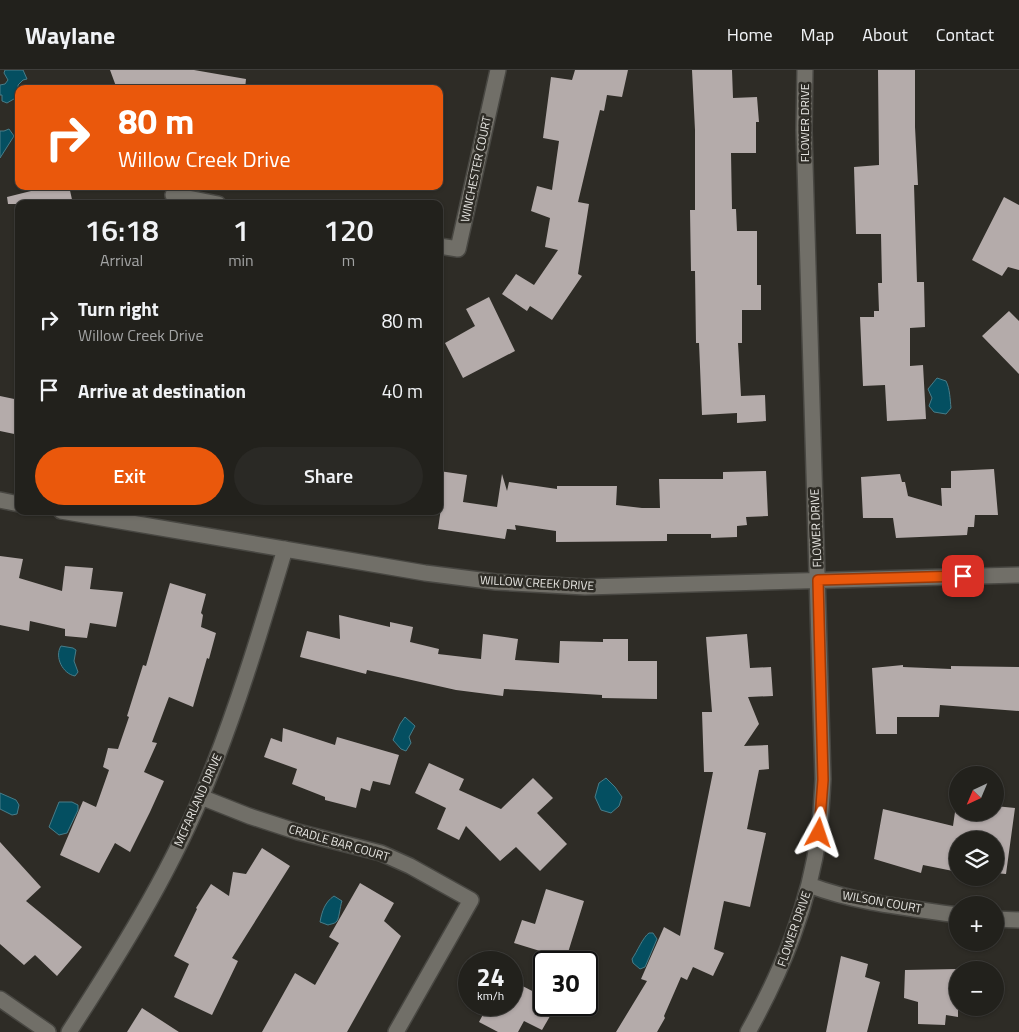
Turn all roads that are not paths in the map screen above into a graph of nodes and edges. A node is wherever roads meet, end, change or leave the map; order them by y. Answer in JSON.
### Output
{"nodes":[{"id":1,"x":498,"y":70,"type":"edge"},
{"id":2,"x":805,"y":70,"type":"edge"},
{"id":3,"x":173,"y":195,"type":"dead end"},
{"id":4,"x":198,"y":200,"type":"edge"},
{"id":5,"x":443,"y":247,"type":"edge"},
{"id":6,"x":0,"y":500,"type":"edge"},
{"id":7,"x":15,"y":503,"type":"edge"},
{"id":8,"x":85,"y":515,"type":"edge"},
{"id":9,"x":285,"y":549,"type":"junction"},
{"id":10,"x":1019,"y":574,"type":"edge"},
{"id":11,"x":818,"y":580,"type":"junction"},
{"id":12,"x":201,"y":797,"type":"junction"},
{"id":13,"x":809,"y":885,"type":"junction"},
{"id":14,"x":949,"y":914,"type":"edge"},
{"id":15,"x":1004,"y":919,"type":"edge"},
{"id":16,"x":1019,"y":920,"type":"edge"},
{"id":17,"x":0,"y":999,"type":"edge"},
{"id":18,"x":48,"y":1032,"type":"edge"},
{"id":19,"x":69,"y":1032,"type":"edge"},
{"id":20,"x":396,"y":1032,"type":"edge"},
{"id":21,"x":748,"y":1032,"type":"edge"}],
"edges":[{"from":1,"to":5,"type":"street","name":"WINCHESTER COURT"},
{"from":2,"to":11,"type":"street","name":"FLOWER DRIVE"},
{"from":3,"to":4,"type":"street"},
{"from":6,"to":7,"type":"street"},
{"from":8,"to":9,"type":"street","name":"WILLOW CREEK DRIVE"},
{"from":9,"to":11,"type":"street","name":"WILLOW CREEK DRIVE"},
{"from":9,"to":12,"type":"street","name":"MCFARLAND DRIVE"},
{"from":10,"to":11,"type":"street","name":"WILLOW CREEK DRIVE"},
{"from":11,"to":13,"type":"street","name":"FLOWER DRIVE"},
{"from":12,"to":19,"type":"street","name":"MCFARLAND DRIVE"},
{"from":12,"to":20,"type":"street","name":"CRADLE BAR COURT"},
{"from":13,"to":14,"type":"street","name":"WILSON COURT"},
{"from":13,"to":21,"type":"street","name":"FLOWER DRIVE"},
{"from":15,"to":16,"type":"street"},
{"from":17,"to":18,"type":"street"}]}
